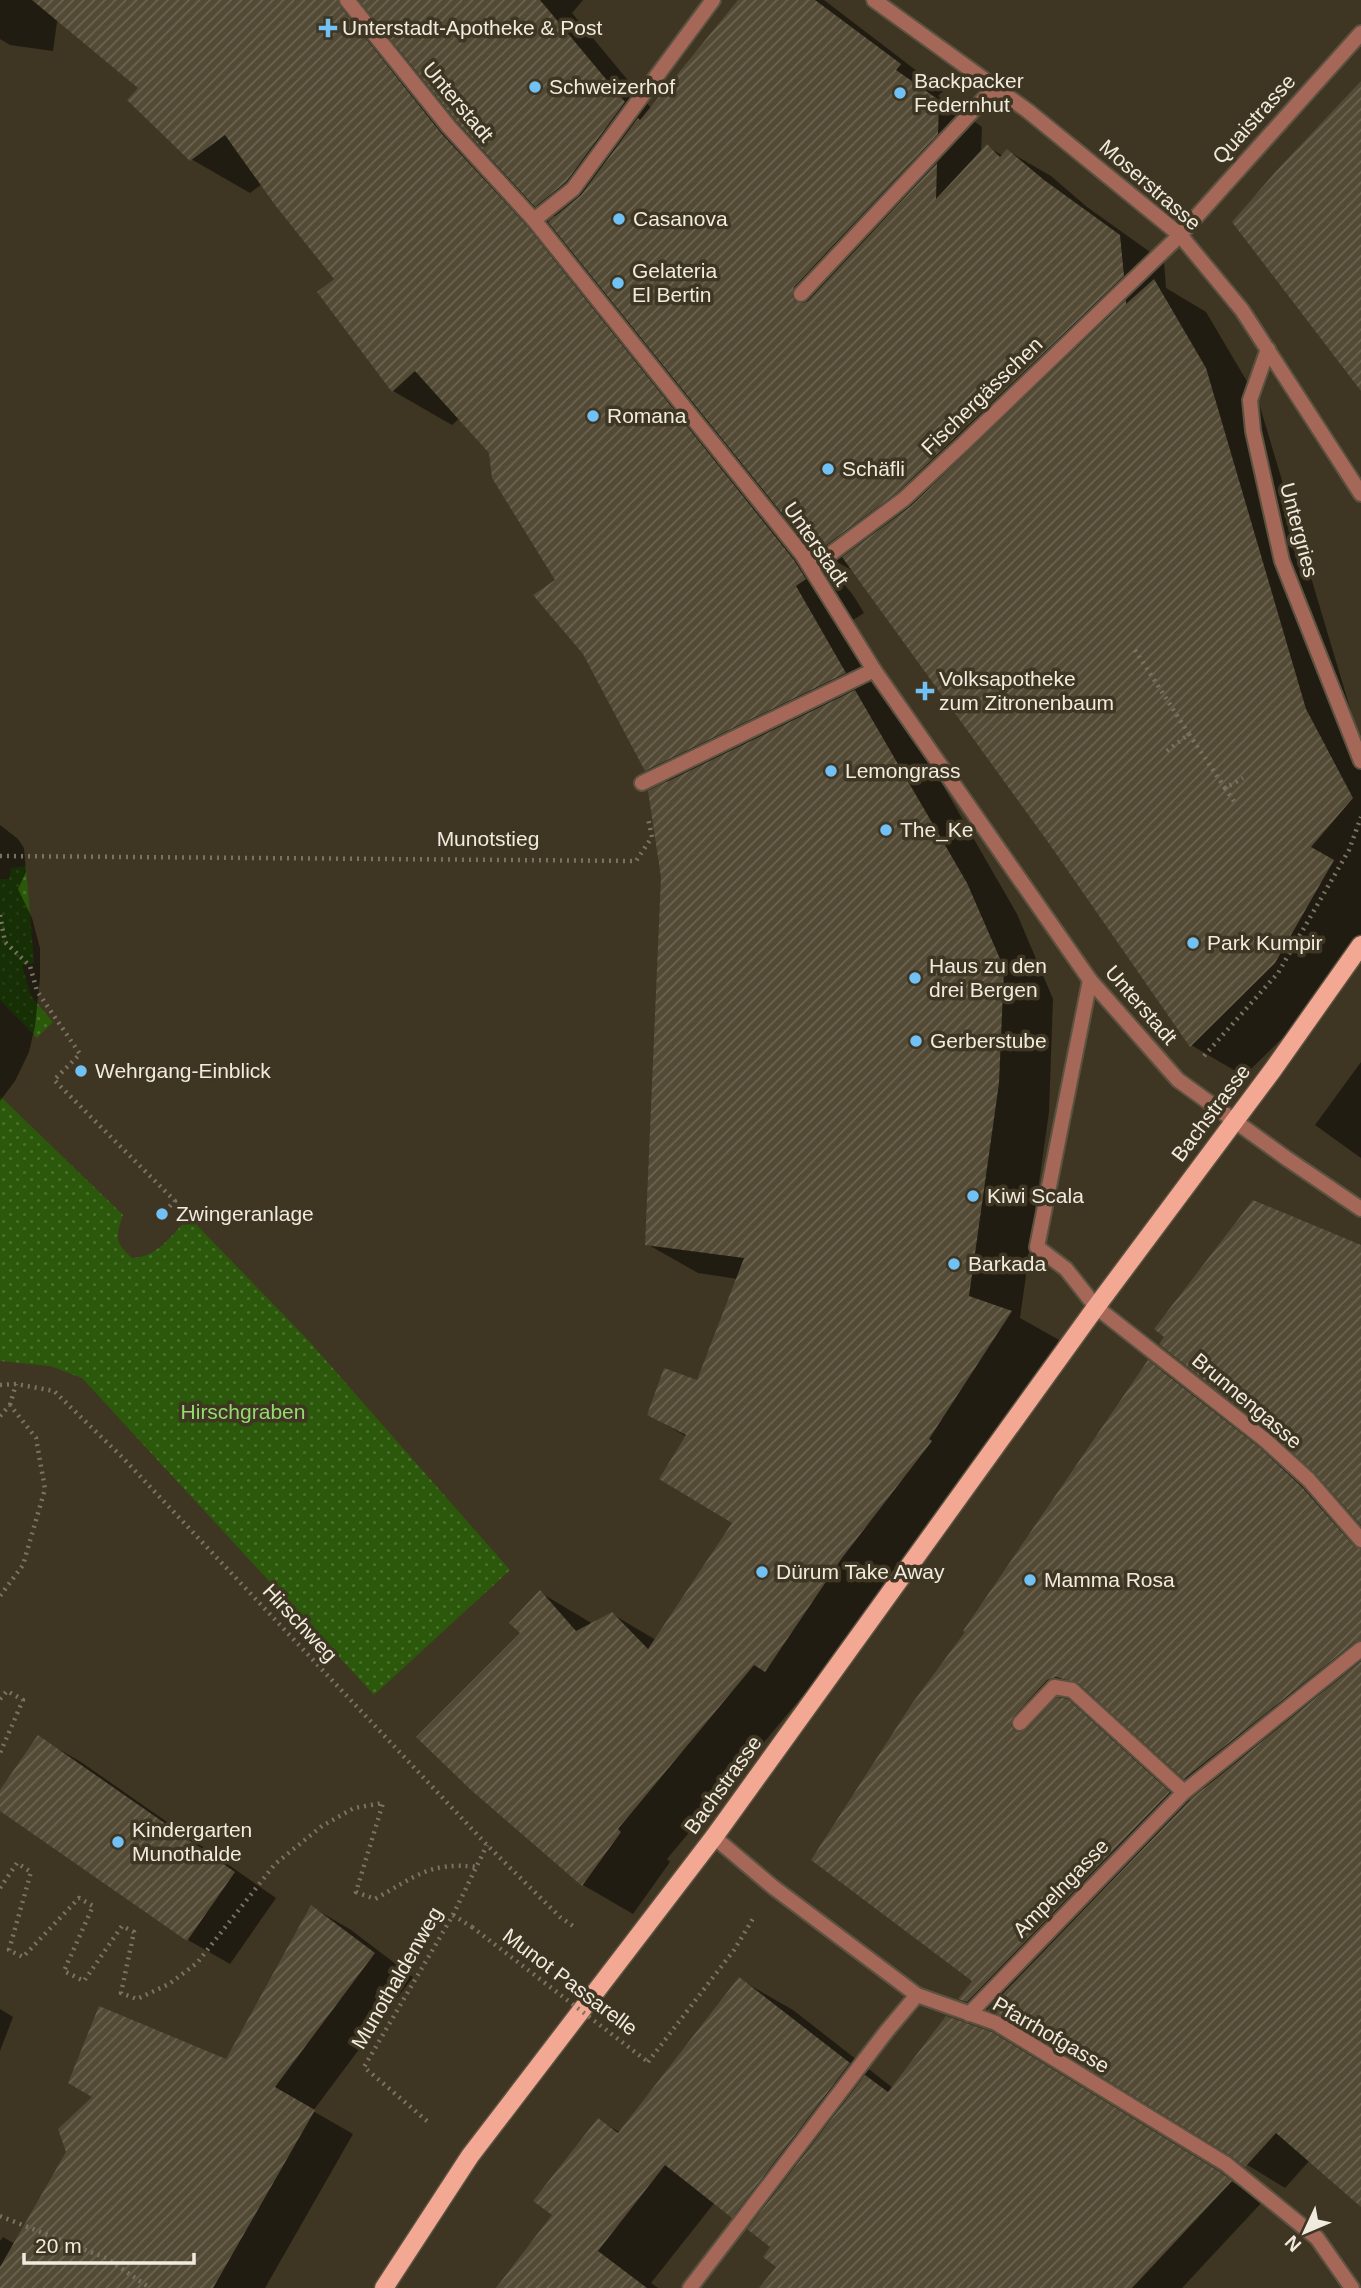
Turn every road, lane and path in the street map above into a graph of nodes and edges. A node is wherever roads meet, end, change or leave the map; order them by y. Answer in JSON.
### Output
{"nodes":[{"id":1,"x":347,"y":0,"type":"edge"},
{"id":2,"x":713,"y":0,"type":"edge"},
{"id":3,"x":874,"y":0,"type":"edge"},
{"id":4,"x":1361,"y":33,"type":"edge"},
{"id":5,"x":995,"y":87,"type":"junction"},
{"id":6,"x":534,"y":220,"type":"junction"},
{"id":7,"x":1180,"y":235,"type":"junction"},
{"id":8,"x":801,"y":294,"type":"dead end"},
{"id":9,"x":1268,"y":349,"type":"junction"},
{"id":10,"x":1361,"y":494,"type":"edge"},
{"id":11,"x":802,"y":554,"type":"junction"},
{"id":12,"x":1135,"y":650,"type":"dead end"},
{"id":13,"x":874,"y":670,"type":"junction"},
{"id":14,"x":1189,"y":734,"type":"junction"},
{"id":15,"x":1167,"y":751,"type":"dead end"},
{"id":16,"x":1361,"y":761,"type":"edge"},
{"id":17,"x":1243,"y":778,"type":"dead end"},
{"id":18,"x":642,"y":783,"type":"joint"},
{"id":19,"x":1225,"y":788,"type":"junction"},
{"id":20,"x":1235,"y":803,"type":"dead end"},
{"id":21,"x":1361,"y":817,"type":"edge"},
{"id":22,"x":0,"y":856,"type":"edge"},
{"id":23,"x":0,"y":915,"type":"edge"},
{"id":24,"x":1361,"y":945,"type":"edge"},
{"id":25,"x":1090,"y":980,"type":"junction"},
{"id":26,"x":1178,"y":1080,"type":"junction"},
{"id":27,"x":1234,"y":1120,"type":"junction"},
{"id":28,"x":1361,"y":1209,"type":"edge"},
{"id":29,"x":162,"y":1214,"type":"dead end"},
{"id":30,"x":1096,"y":1307,"type":"junction"},
{"id":31,"x":16,"y":1384,"type":"junction"},
{"id":32,"x":0,"y":1385,"type":"edge"},
{"id":33,"x":10,"y":1405,"type":"junction"},
{"id":34,"x":0,"y":1416,"type":"edge"},
{"id":35,"x":1361,"y":1540,"type":"edge"},
{"id":36,"x":0,"y":1596,"type":"edge"},
{"id":37,"x":1361,"y":1649,"type":"edge"},
{"id":38,"x":0,"y":1699,"type":"edge"},
{"id":39,"x":1020,"y":1723,"type":"dead end"},
{"id":40,"x":0,"y":1753,"type":"edge"},
{"id":41,"x":1184,"y":1792,"type":"junction"},
{"id":42,"x":713,"y":1837,"type":"junction"},
{"id":43,"x":487,"y":1845,"type":"junction"},
{"id":44,"x":476,"y":1867,"type":"junction"},
{"id":45,"x":0,"y":1888,"type":"edge"},
{"id":46,"x":453,"y":1915,"type":"junction"},
{"id":47,"x":573,"y":1926,"type":"dead end"},
{"id":48,"x":734,"y":1950,"type":"dead end"},
{"id":49,"x":917,"y":1995,"type":"junction"},
{"id":50,"x":969,"y":2014,"type":"junction"},
{"id":51,"x":427,"y":2121,"type":"dead end"},
{"id":52,"x":0,"y":2216,"type":"edge"},
{"id":53,"x":150,"y":2288,"type":"edge"},
{"id":54,"x":384,"y":2288,"type":"edge"},
{"id":55,"x":691,"y":2288,"type":"edge"},
{"id":56,"x":1352,"y":2288,"type":"edge"}],
"edges":[{"from":1,"to":6,"type":"street","name":"Unterstadt"},
{"from":2,"to":6,"type":"street"},
{"from":3,"to":5,"type":"street","name":"Moserstrasse"},
{"from":4,"to":7,"type":"street","name":"Quaistrasse"},
{"from":5,"to":7,"type":"street","name":"Moserstrasse"},
{"from":5,"to":8,"type":"street"},
{"from":6,"to":11,"type":"street","name":"Unterstadt"},
{"from":7,"to":9,"type":"street","name":"Moserstrasse"},
{"from":7,"to":11,"type":"street","name":"Fischergässchen"},
{"from":9,"to":10,"type":"street","name":"Moserstrasse"},
{"from":9,"to":16,"type":"street","name":"Untergries"},
{"from":11,"to":13,"type":"street","name":"Unterstadt"},
{"from":12,"to":14,"type":"path"},
{"from":13,"to":18,"type":"street"},
{"from":13,"to":25,"type":"street","name":"Unterstadt"},
{"from":14,"to":15,"type":"path"},
{"from":14,"to":19,"type":"path"},
{"from":17,"to":19,"type":"path"},
{"from":18,"to":22,"type":"path","name":"Munotstieg"},
{"from":19,"to":20,"type":"path"},
{"from":21,"to":26,"type":"path"},
{"from":23,"to":29,"type":"path"},
{"from":24,"to":27,"type":"main road","name":"Bachstrasse"},
{"from":25,"to":26,"type":"street","name":"Unterstadt"},
{"from":25,"to":30,"type":"street"},
{"from":26,"to":27,"type":"street","name":"Unterstadt"},
{"from":27,"to":28,"type":"street","name":"Unterstadt"},
{"from":27,"to":30,"type":"main road","name":"Bachstrasse"},
{"from":30,"to":35,"type":"street","name":"Brunnengasse"},
{"from":30,"to":42,"type":"main road","name":"Bachstrasse"},
{"from":31,"to":32,"type":"path","name":"Hirschweg"},
{"from":31,"to":33,"type":"path"},
{"from":31,"to":43,"type":"path","name":"Hirschweg"},
{"from":33,"to":34,"type":"path"},
{"from":33,"to":36,"type":"path"},
{"from":37,"to":41,"type":"street","name":"Ampelngasse"},
{"from":38,"to":40,"type":"path"},
{"from":39,"to":41,"type":"street"},
{"from":41,"to":50,"type":"street","name":"Ampelngasse"},
{"from":42,"to":49,"type":"street","name":"Pfarrhofgasse"},
{"from":42,"to":54,"type":"main road","name":"Bachstrasse"},
{"from":43,"to":44,"type":"path","name":"Munothaldenweg"},
{"from":43,"to":47,"type":"path","name":"Hirschweg"},
{"from":44,"to":45,"type":"path","name":"Munothaldenweg"},
{"from":44,"to":46,"type":"path","name":"Munothaldenweg"},
{"from":46,"to":48,"type":"path","name":"Munot Passarelle","bridge":true},
{"from":46,"to":51,"type":"path","name":"Munothaldenweg"},
{"from":49,"to":50,"type":"street","name":"Pfarrhofgasse"},
{"from":49,"to":55,"type":"street"},
{"from":50,"to":56,"type":"street","name":"Pfarrhofgasse"},
{"from":52,"to":53,"type":"path"}]}
